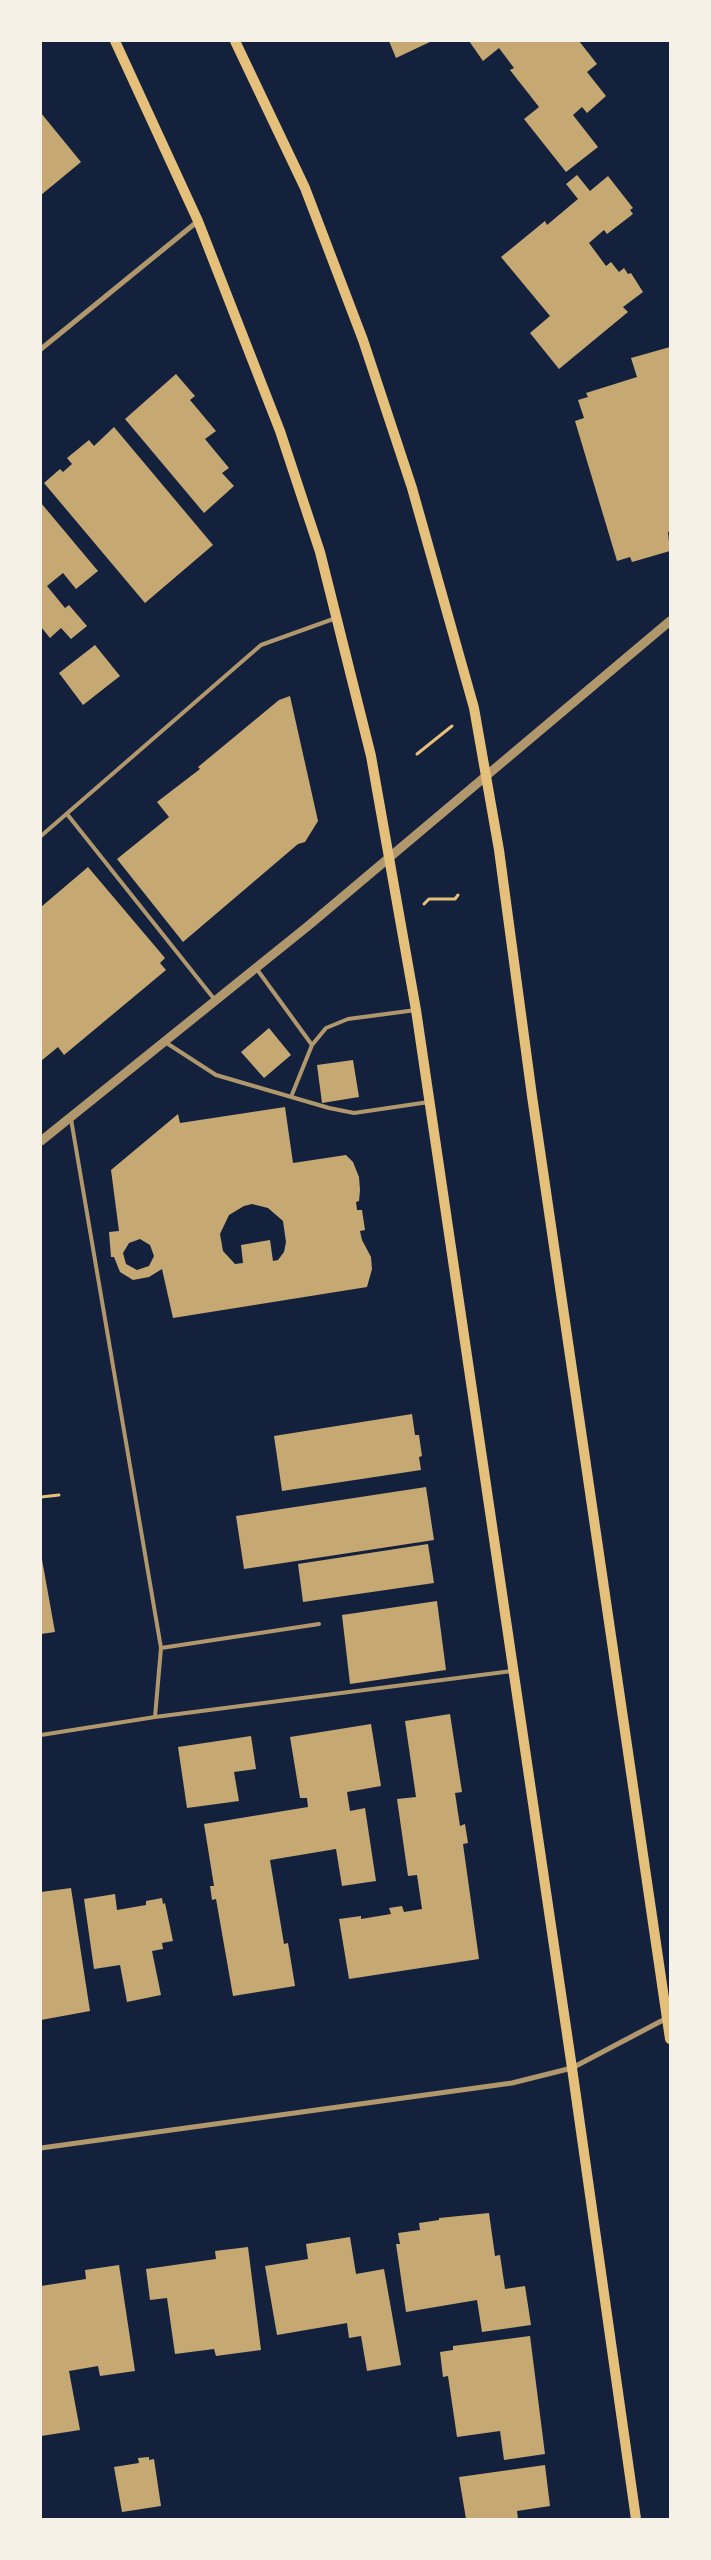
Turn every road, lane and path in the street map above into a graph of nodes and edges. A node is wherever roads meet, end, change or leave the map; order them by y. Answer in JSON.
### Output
{"nodes":[{"id":1,"x":115,"y":41,"type":"edge"},
{"id":2,"x":236,"y":41,"type":"edge"},
{"id":3,"x":198,"y":221,"type":"junction"},
{"id":4,"x":41,"y":349,"type":"edge"},
{"id":5,"x":338,"y":618,"type":"junction"},
{"id":6,"x":670,"y":621,"type":"edge"},
{"id":7,"x":453,"y":725,"type":"dead end"},
{"id":8,"x":417,"y":754,"type":"dead end"},
{"id":9,"x":487,"y":774,"type":"junction"},
{"id":10,"x":67,"y":814,"type":"junction"},
{"id":11,"x":41,"y":836,"type":"edge"},
{"id":12,"x":390,"y":857,"type":"junction"},
{"id":13,"x":458,"y":896,"type":"dead end"},
{"id":14,"x":422,"y":907,"type":"dead end"},
{"id":15,"x":256,"y":968,"type":"junction"},
{"id":16,"x":215,"y":1001,"type":"junction"},
{"id":17,"x":416,"y":1010,"type":"junction"},
{"id":18,"x":165,"y":1042,"type":"junction"},
{"id":19,"x":312,"y":1045,"type":"junction"},
{"id":20,"x":291,"y":1097,"type":"junction"},
{"id":21,"x":429,"y":1102,"type":"junction"},
{"id":22,"x":70,"y":1117,"type":"junction"},
{"id":23,"x":41,"y":1141,"type":"edge"},
{"id":24,"x":59,"y":1495,"type":"dead end"},
{"id":25,"x":41,"y":1497,"type":"edge"},
{"id":26,"x":319,"y":1624,"type":"dead end"},
{"id":27,"x":161,"y":1648,"type":"junction"},
{"id":28,"x":514,"y":1671,"type":"junction"},
{"id":29,"x":155,"y":1717,"type":"junction"},
{"id":30,"x":41,"y":1735,"type":"edge"},
{"id":31,"x":668,"y":2017,"type":"edge"},
{"id":32,"x":670,"y":2039,"type":"edge"},
{"id":33,"x":572,"y":2068,"type":"junction"},
{"id":34,"x":41,"y":2148,"type":"edge"},
{"id":35,"x":636,"y":2519,"type":"edge"}],
"edges":[{"from":1,"to":3,"type":"main road"},
{"from":2,"to":9,"type":"main road"},
{"from":3,"to":4,"type":"street"},
{"from":3,"to":5,"type":"main road"},
{"from":5,"to":10,"type":"lane"},
{"from":5,"to":12,"type":"main road"},
{"from":6,"to":9,"type":"street"},
{"from":7,"to":8,"type":"path"},
{"from":9,"to":12,"type":"street"},
{"from":9,"to":31,"type":"main road"},
{"from":10,"to":11,"type":"lane"},
{"from":10,"to":16,"type":"lane"},
{"from":12,"to":15,"type":"street"},
{"from":12,"to":17,"type":"main road"},
{"from":13,"to":14,"type":"path"},
{"from":15,"to":16,"type":"street"},
{"from":15,"to":19,"type":"lane"},
{"from":16,"to":18,"type":"street"},
{"from":17,"to":19,"type":"lane"},
{"from":17,"to":21,"type":"main road"},
{"from":18,"to":20,"type":"lane"},
{"from":18,"to":22,"type":"street"},
{"from":19,"to":20,"type":"lane"},
{"from":20,"to":21,"type":"lane"},
{"from":21,"to":28,"type":"main road"},
{"from":22,"to":23,"type":"street"},
{"from":22,"to":27,"type":"lane"},
{"from":24,"to":25,"type":"path"},
{"from":26,"to":27,"type":"lane"},
{"from":27,"to":29,"type":"lane"},
{"from":28,"to":29,"type":"lane"},
{"from":28,"to":33,"type":"main road"},
{"from":29,"to":30,"type":"lane"},
{"from":31,"to":32,"type":"main road"},
{"from":31,"to":33,"type":"street"},
{"from":33,"to":34,"type":"street"},
{"from":33,"to":35,"type":"main road"}]}
